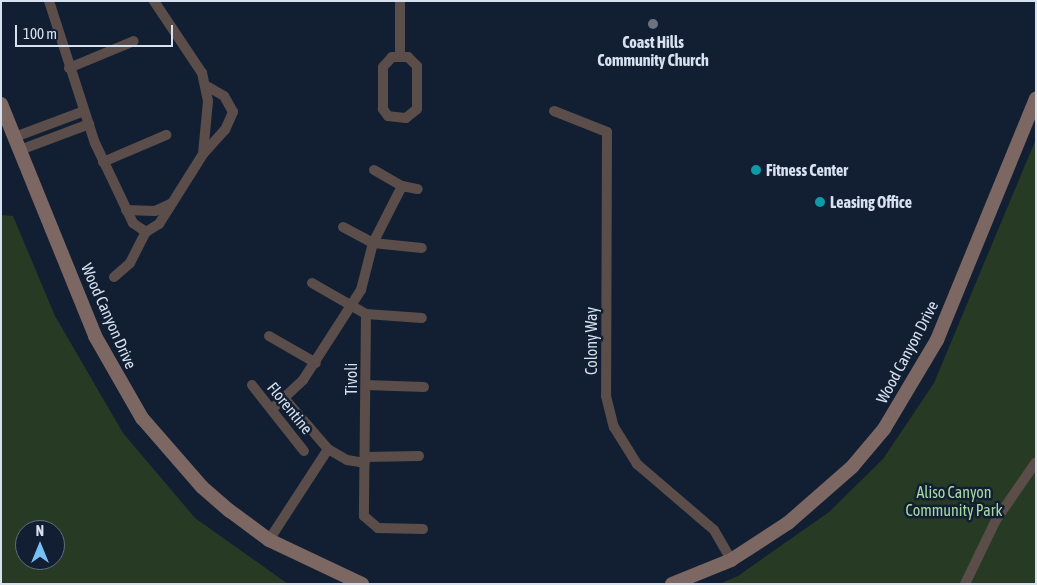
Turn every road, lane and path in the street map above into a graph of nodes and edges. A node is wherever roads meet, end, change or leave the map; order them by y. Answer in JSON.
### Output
{"nodes":[{"id":1,"x":48,"y":1,"type":"edge"},
{"id":2,"x":154,"y":1,"type":"edge"},
{"id":3,"x":400,"y":1,"type":"edge"},
{"id":4,"x":134,"y":41,"type":"dead end"},
{"id":5,"x":400,"y":57,"type":"junction"},
{"id":6,"x":69,"y":68,"type":"junction"},
{"id":7,"x":207,"y":86,"type":"junction"},
{"id":8,"x":1036,"y":99,"type":"edge"},
{"id":9,"x":1,"y":104,"type":"edge"},
{"id":10,"x":84,"y":111,"type":"junction"},
{"id":11,"x":554,"y":111,"type":"dead end"},
{"id":12,"x":89,"y":124,"type":"junction"},
{"id":13,"x":166,"y":135,"type":"dead end"},
{"id":14,"x":18,"y":144,"type":"junction"},
{"id":15,"x":203,"y":154,"type":"junction"},
{"id":16,"x":103,"y":162,"type":"junction"},
{"id":17,"x":374,"y":170,"type":"dead end"},
{"id":18,"x":402,"y":186,"type":"junction"},
{"id":19,"x":418,"y":188,"type":"dead end"},
{"id":20,"x":172,"y":203,"type":"junction"},
{"id":21,"x":126,"y":210,"type":"junction"},
{"id":22,"x":343,"y":227,"type":"dead end"},
{"id":23,"x":146,"y":232,"type":"junction"},
{"id":24,"x":373,"y":243,"type":"junction"},
{"id":25,"x":422,"y":248,"type":"dead end"},
{"id":26,"x":114,"y":277,"type":"dead end"},
{"id":27,"x":312,"y":283,"type":"dead end"},
{"id":28,"x":352,"y":304,"type":"junction"},
{"id":29,"x":366,"y":314,"type":"junction"},
{"id":30,"x":422,"y":318,"type":"dead end"},
{"id":31,"x":270,"y":336,"type":"dead end"},
{"id":32,"x":316,"y":363,"type":"junction"},
{"id":33,"x":252,"y":385,"type":"dead end"},
{"id":34,"x":366,"y":385,"type":"junction"},
{"id":35,"x":424,"y":387,"type":"dead end"},
{"id":36,"x":284,"y":398,"type":"junction"},
{"id":37,"x":272,"y":408,"type":"junction"},
{"id":38,"x":328,"y":449,"type":"junction"},
{"id":39,"x":304,"y":451,"type":"dead end"},
{"id":40,"x":419,"y":456,"type":"dead end"},
{"id":41,"x":365,"y":460,"type":"junction"},
{"id":42,"x":1036,"y":462,"type":"edge"},
{"id":43,"x":423,"y":529,"type":"dead end"},
{"id":44,"x":269,"y":540,"type":"junction"},
{"id":45,"x":731,"y":560,"type":"junction"},
{"id":46,"x":362,"y":584,"type":"edge"},
{"id":47,"x":672,"y":584,"type":"edge"},
{"id":48,"x":965,"y":584,"type":"edge"}],
"edges":[{"from":1,"to":6,"type":"street"},
{"from":2,"to":7,"type":"street"},
{"from":3,"to":5,"type":"street"},
{"from":4,"to":6,"type":"street"},
{"from":5,"to":5,"type":"street"},
{"from":6,"to":10,"type":"street"},
{"from":7,"to":15,"type":"street"},
{"from":7,"to":15,"type":"street"},
{"from":8,"to":45,"type":"main road","name":"Wood Canyon Drive"},
{"from":9,"to":14,"type":"main road","name":"Wood Canyon Drive"},
{"from":10,"to":12,"type":"street"},
{"from":10,"to":14,"type":"street"},
{"from":11,"to":45,"type":"street","name":"Colony Way"},
{"from":12,"to":14,"type":"street"},
{"from":12,"to":16,"type":"street"},
{"from":13,"to":16,"type":"street"},
{"from":14,"to":44,"type":"main road","name":"Wood Canyon Drive"},
{"from":15,"to":20,"type":"street"},
{"from":16,"to":21,"type":"street"},
{"from":17,"to":18,"type":"street"},
{"from":18,"to":19,"type":"street"},
{"from":18,"to":24,"type":"street","name":"Tivoli"},
{"from":20,"to":21,"type":"street"},
{"from":20,"to":23,"type":"street"},
{"from":21,"to":23,"type":"street"},
{"from":22,"to":24,"type":"street"},
{"from":23,"to":26,"type":"street"},
{"from":24,"to":25,"type":"street"},
{"from":24,"to":28,"type":"street","name":"Tivoli"},
{"from":27,"to":28,"type":"street"},
{"from":28,"to":29,"type":"street"},
{"from":28,"to":32,"type":"street","name":"Tivoli"},
{"from":29,"to":30,"type":"street"},
{"from":29,"to":34,"type":"street","name":"Tivoli"},
{"from":31,"to":32,"type":"street"},
{"from":32,"to":36,"type":"street","name":"Tivoli"},
{"from":33,"to":37,"type":"street","name":"Florentine"},
{"from":34,"to":35,"type":"street"},
{"from":34,"to":41,"type":"street","name":"Tivoli"},
{"from":36,"to":37,"type":"street","name":"Tivoli"},
{"from":36,"to":38,"type":"street"},
{"from":37,"to":39,"type":"street","name":"Florentine"},
{"from":38,"to":41,"type":"street"},
{"from":38,"to":44,"type":"street"},
{"from":40,"to":41,"type":"street"},
{"from":41,"to":43,"type":"street","name":"Tivoli"},
{"from":42,"to":48,"type":"street"},
{"from":44,"to":46,"type":"main road","name":"Wood Canyon Drive"},
{"from":45,"to":47,"type":"main road","name":"Wood Canyon Drive"}]}
